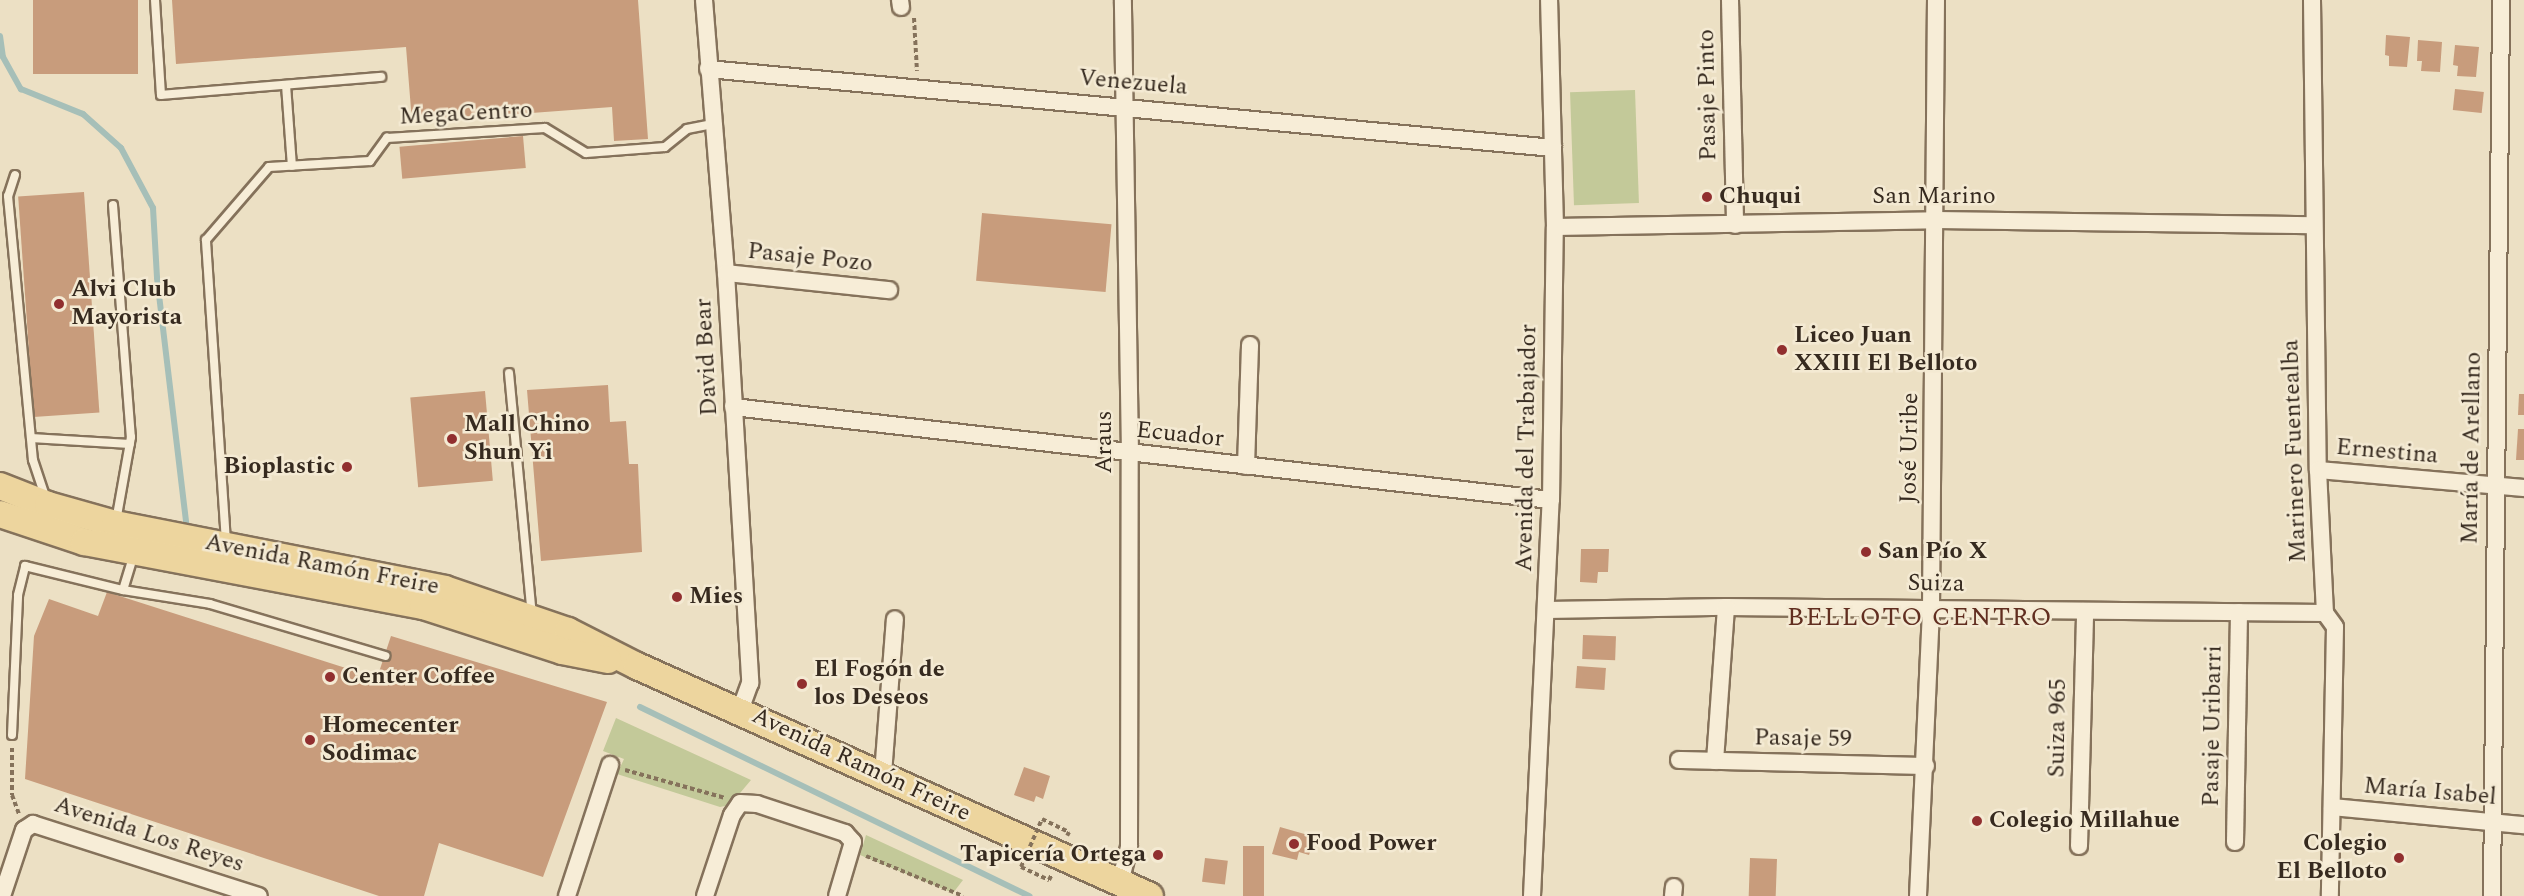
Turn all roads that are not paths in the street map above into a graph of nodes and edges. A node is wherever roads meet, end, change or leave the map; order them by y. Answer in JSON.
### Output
{"nodes":[{"id":1,"x":155,"y":0,"type":"edge"},
{"id":2,"x":704,"y":0,"type":"edge"},
{"id":3,"x":1123,"y":0,"type":"edge"},
{"id":4,"x":1549,"y":0,"type":"edge"},
{"id":5,"x":1730,"y":0,"type":"edge"},
{"id":6,"x":1936,"y":0,"type":"edge"},
{"id":7,"x":2312,"y":0,"type":"edge"},
{"id":8,"x":2501,"y":0,"type":"edge"},
{"id":9,"x":708,"y":69,"type":"junction"},
{"id":10,"x":381,"y":77,"type":"dead end"},
{"id":11,"x":286,"y":85,"type":"junction"},
{"id":12,"x":1126,"y":106,"type":"junction"},
{"id":13,"x":713,"y":124,"type":"junction"},
{"id":14,"x":1553,"y":148,"type":"junction"},
{"id":15,"x":292,"y":166,"type":"junction"},
{"id":16,"x":15,"y":175,"type":"dead end"},
{"id":17,"x":113,"y":206,"type":"dead end"},
{"id":18,"x":1937,"y":220,"type":"junction"},
{"id":19,"x":1735,"y":225,"type":"junction"},
{"id":20,"x":2314,"y":225,"type":"junction"},
{"id":21,"x":1555,"y":227,"type":"junction"},
{"id":22,"x":726,"y":273,"type":"junction"},
{"id":23,"x":889,"y":290,"type":"dead end"},
{"id":24,"x":1250,"y":345,"type":"dead end"},
{"id":25,"x":509,"y":373,"type":"dead end"},
{"id":26,"x":733,"y":407,"type":"junction"},
{"id":27,"x":31,"y":438,"type":"junction"},
{"id":28,"x":130,"y":444,"type":"junction"},
{"id":29,"x":1130,"y":454,"type":"junction"},
{"id":30,"x":1246,"y":466,"type":"junction"},
{"id":31,"x":2318,"y":470,"type":"junction"},
{"id":32,"x":0,"y":486,"type":"edge"},
{"id":33,"x":2495,"y":486,"type":"junction"},
{"id":34,"x":2524,"y":488,"type":"edge"},
{"id":35,"x":1551,"y":500,"type":"junction"},
{"id":36,"x":48,"y":505,"type":"junction"},
{"id":37,"x":0,"y":514,"type":"edge"},
{"id":38,"x":115,"y":524,"type":"junction"},
{"id":39,"x":194,"y":540,"type":"junction"},
{"id":40,"x":226,"y":545,"type":"junction"},
{"id":41,"x":135,"y":553,"type":"junction"},
{"id":42,"x":123,"y":590,"type":"junction"},
{"id":43,"x":1726,"y":607,"type":"junction"},
{"id":44,"x":1931,"y":608,"type":"junction"},
{"id":45,"x":1546,"y":610,"type":"junction"},
{"id":46,"x":2085,"y":611,"type":"junction"},
{"id":47,"x":2239,"y":612,"type":"junction"},
{"id":48,"x":2325,"y":613,"type":"junction"},
{"id":49,"x":532,"y":618,"type":"junction"},
{"id":50,"x":895,"y":619,"type":"dead end"},
{"id":51,"x":385,"y":656,"type":"dead end"},
{"id":52,"x":637,"y":666,"type":"junction"},
{"id":53,"x":740,"y":710,"type":"junction"},
{"id":54,"x":12,"y":735,"type":"road end"},
{"id":55,"x":1679,"y":760,"type":"dead end"},
{"id":56,"x":1715,"y":761,"type":"junction"},
{"id":57,"x":610,"y":765,"type":"road end"},
{"id":58,"x":1926,"y":766,"type":"junction"},
{"id":59,"x":883,"y":774,"type":"junction"},
{"id":60,"x":2332,"y":807,"type":"junction"},
{"id":61,"x":2492,"y":822,"type":"junction"},
{"id":62,"x":2524,"y":825,"type":"edge"},
{"id":63,"x":2235,"y":842,"type":"dead end"},
{"id":64,"x":2079,"y":846,"type":"dead end"},
{"id":65,"x":1120,"y":883,"type":"junction"},
{"id":66,"x":2,"y":896,"type":"edge"},
{"id":67,"x":259,"y":896,"type":"edge"},
{"id":68,"x":567,"y":896,"type":"edge"},
{"id":69,"x":705,"y":896,"type":"edge"},
{"id":70,"x":837,"y":896,"type":"edge"},
{"id":71,"x":1150,"y":896,"type":"edge"},
{"id":72,"x":1532,"y":896,"type":"edge"},
{"id":73,"x":1918,"y":896,"type":"edge"},
{"id":74,"x":2330,"y":896,"type":"edge"},
{"id":75,"x":2492,"y":896,"type":"edge"}],
"edges":[{"from":1,"to":11,"type":"lane","name":"MegaCentro"},
{"from":2,"to":9,"type":"street","name":"David Bear"},
{"from":3,"to":12,"type":"street","name":"Araus"},
{"from":4,"to":14,"type":"street","name":"Avenida del Trabajador"},
{"from":5,"to":19,"type":"street","name":"Pasaje Pinto"},
{"from":6,"to":18,"type":"street","name":"José Uribe"},
{"from":7,"to":20,"type":"street","name":"Marinero Fuentealba"},
{"from":8,"to":33,"type":"street","name":"María de Arellano"},
{"from":9,"to":12,"type":"street","name":"Venezuela"},
{"from":9,"to":13,"type":"street","name":"David Bear"},
{"from":10,"to":11,"type":"lane","name":"MegaCentro"},
{"from":11,"to":15,"type":"lane"},
{"from":12,"to":14,"type":"street","name":"Venezuela"},
{"from":12,"to":29,"type":"street","name":"Araus"},
{"from":13,"to":15,"type":"lane","name":"MegaCentro"},
{"from":13,"to":22,"type":"street","name":"David Bear"},
{"from":14,"to":21,"type":"street","name":"Avenida del Trabajador"},
{"from":15,"to":40,"type":"lane","name":"MegaCentro"},
{"from":16,"to":27,"type":"lane"},
{"from":17,"to":28,"type":"lane"},
{"from":18,"to":19,"type":"street","name":"San Marino"},
{"from":18,"to":20,"type":"street","name":"San Marino"},
{"from":18,"to":44,"type":"street","name":"José Uribe"},
{"from":19,"to":21,"type":"street","name":"San Marino"},
{"from":20,"to":31,"type":"street","name":"Marinero Fuentealba"},
{"from":21,"to":35,"type":"street","name":"Avenida del Trabajador"},
{"from":22,"to":23,"type":"street","name":"Pasaje Pozo"},
{"from":22,"to":26,"type":"street","name":"David Bear"},
{"from":24,"to":30,"type":"street"},
{"from":25,"to":49,"type":"lane"},
{"from":26,"to":29,"type":"street","name":"Ecuador"},
{"from":26,"to":53,"type":"street","name":"David Bear"},
{"from":27,"to":28,"type":"lane"},
{"from":27,"to":36,"type":"lane"},
{"from":28,"to":38,"type":"lane"},
{"from":29,"to":30,"type":"street","name":"Ecuador"},
{"from":29,"to":65,"type":"street","name":"Araus"},
{"from":30,"to":35,"type":"street","name":"Ecuador"},
{"from":31,"to":33,"type":"street","name":"Ernestina"},
{"from":31,"to":48,"type":"street","name":"Marinero Fuentealba"},
{"from":32,"to":36,"type":"main road","name":"Avenida Ramón Freire"},
{"from":33,"to":34,"type":"street","name":"Ernestina"},
{"from":33,"to":61,"type":"street","name":"María de Arellano"},
{"from":35,"to":45,"type":"street","name":"Avenida del Trabajador"},
{"from":36,"to":38,"type":"main road","name":"Avenida Ramón Freire"},
{"from":37,"to":41,"type":"main road","name":"Avenida Ramón Freire"},
{"from":38,"to":39,"type":"main road","name":"Avenida Ramón Freire"},
{"from":39,"to":40,"type":"main road","name":"Avenida Ramón Freire"},
{"from":39,"to":41,"type":"main road"},
{"from":40,"to":49,"type":"main road","name":"Avenida Ramón Freire"},
{"from":41,"to":42,"type":"lane"},
{"from":41,"to":52,"type":"main road","name":"Avenida Ramón Freire"},
{"from":42,"to":51,"type":"lane"},
{"from":42,"to":54,"type":"lane"},
{"from":43,"to":44,"type":"street","name":"Suiza"},
{"from":43,"to":45,"type":"street","name":"Suiza"},
{"from":43,"to":56,"type":"street"},
{"from":44,"to":46,"type":"street","name":"Suiza"},
{"from":44,"to":58,"type":"street","name":"José Uribe"},
{"from":45,"to":72,"type":"street","name":"Avenida del Trabajador"},
{"from":46,"to":47,"type":"street","name":"Suiza"},
{"from":46,"to":64,"type":"street","name":"Suiza 965"},
{"from":47,"to":48,"type":"street","name":"Suiza"},
{"from":47,"to":63,"type":"street","name":"Pasaje Uribarri"},
{"from":48,"to":60,"type":"street","name":"Marinero Fuentealba"},
{"from":49,"to":52,"type":"main road","name":"Avenida Ramón Freire"},
{"from":50,"to":59,"type":"street"},
{"from":52,"to":53,"type":"main road","name":"Avenida Ramón Freire"},
{"from":53,"to":59,"type":"main road","name":"Avenida Ramón Freire"},
{"from":55,"to":56,"type":"street","name":"Pasaje 59"},
{"from":56,"to":58,"type":"street","name":"Pasaje 59"},
{"from":57,"to":68,"type":"street"},
{"from":58,"to":73,"type":"street","name":"José Uribe"},
{"from":59,"to":65,"type":"main road","name":"Avenida Ramón Freire"},
{"from":60,"to":61,"type":"street","name":"María Isabel"},
{"from":60,"to":74,"type":"street","name":"Marinero Fuentealba"},
{"from":61,"to":62,"type":"street","name":"María Isabel"},
{"from":61,"to":75,"type":"street","name":"María de Arellano"},
{"from":65,"to":71,"type":"main road","name":"Avenida Ramón Freire"},
{"from":66,"to":67,"type":"street","name":"Avenida Los Reyes"},
{"from":69,"to":70,"type":"street"}]}
